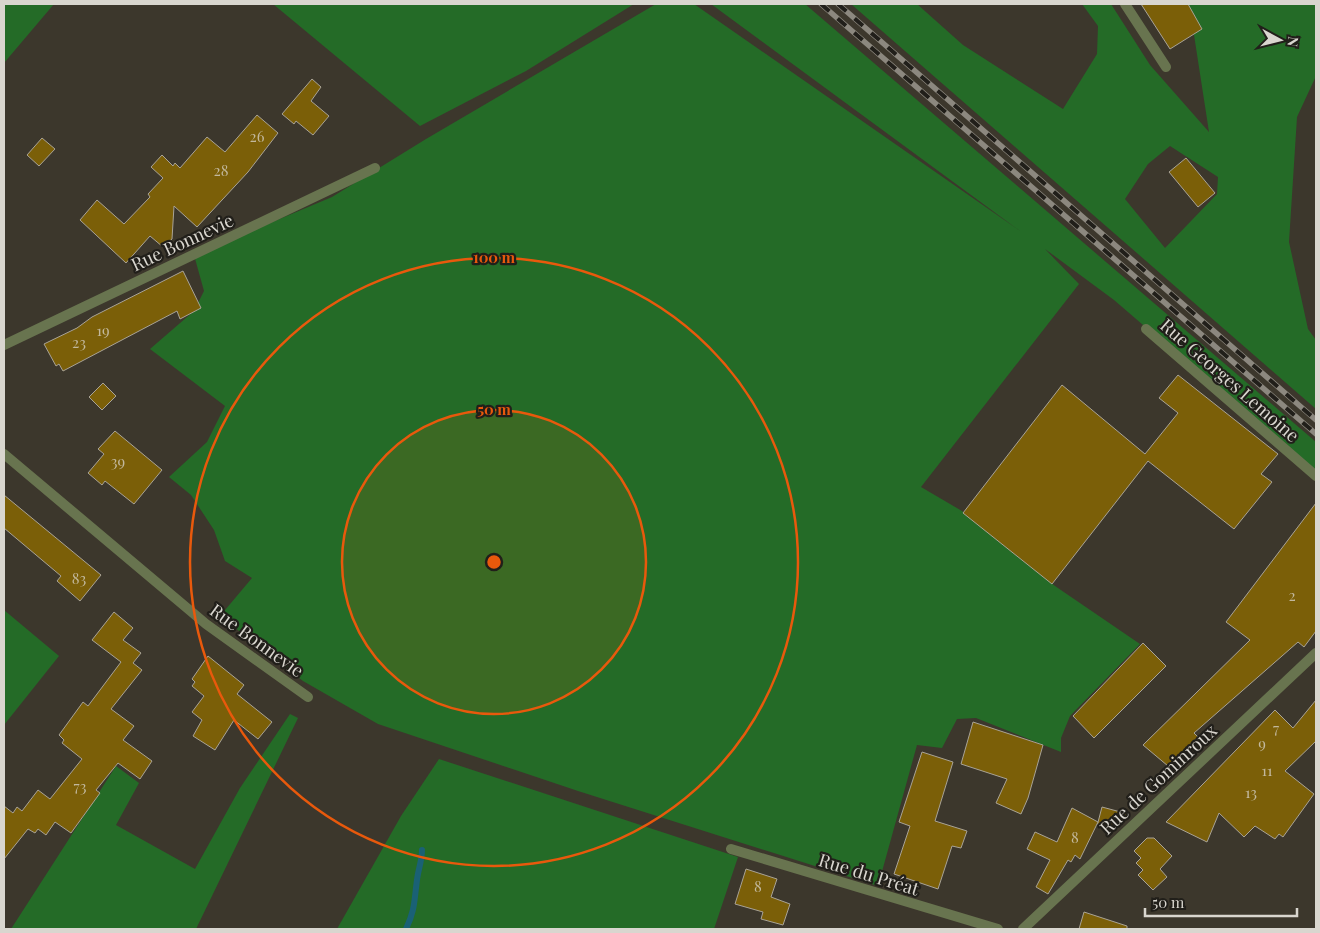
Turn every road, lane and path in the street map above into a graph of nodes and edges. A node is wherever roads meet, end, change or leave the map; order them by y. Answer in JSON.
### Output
{"nodes":[{"id":1,"x":1125,"y":4,"type":"edge"},
{"id":2,"x":1166,"y":66,"type":"dead end"},
{"id":3,"x":375,"y":168,"type":"dead end"},
{"id":4,"x":1146,"y":329,"type":"dead end"},
{"id":5,"x":4,"y":345,"type":"edge"},
{"id":6,"x":4,"y":454,"type":"edge"},
{"id":7,"x":1316,"y":476,"type":"edge"},
{"id":8,"x":1316,"y":653,"type":"edge"},
{"id":9,"x":308,"y":697,"type":"dead end"},
{"id":10,"x":731,"y":849,"type":"dead end"},
{"id":11,"x":998,"y":929,"type":"edge"},
{"id":12,"x":1023,"y":929,"type":"edge"}],
"edges":[{"from":1,"to":2,"type":"street"},
{"from":3,"to":5,"type":"street","name":"Rue Bonnevie"},
{"from":4,"to":7,"type":"street","name":"Rue Georges Lemoine"},
{"from":6,"to":9,"type":"street","name":"Rue Bonnevie"},
{"from":8,"to":12,"type":"street","name":"Rue de Gominroux"},
{"from":10,"to":11,"type":"street","name":"Rue du Préat"}]}
